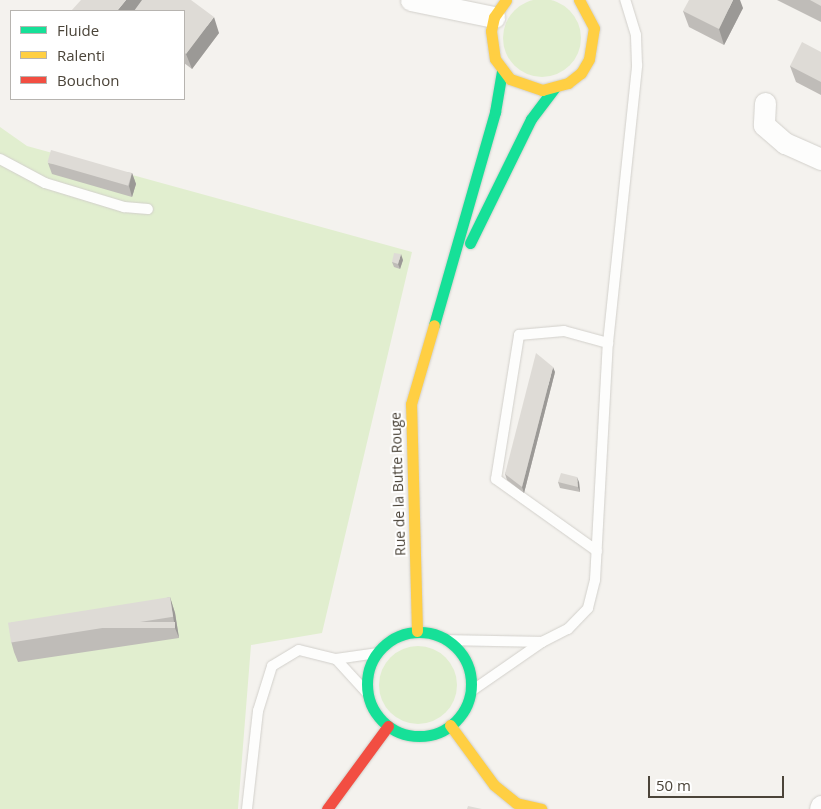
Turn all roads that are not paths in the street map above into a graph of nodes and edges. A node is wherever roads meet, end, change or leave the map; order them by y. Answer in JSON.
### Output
{"nodes":[{"id":1,"x":411,"y":0,"type":"edge"},
{"id":2,"x":506,"y":0,"type":"edge"},
{"id":3,"x":579,"y":0,"type":"edge"},
{"id":4,"x":625,"y":0,"type":"edge"},
{"id":5,"x":494,"y":17,"type":"junction"},
{"id":6,"x":502,"y":71,"type":"junction"},
{"id":7,"x":554,"y":88,"type":"junction"},
{"id":8,"x":765,"y":103,"type":"dead end"},
{"id":9,"x":0,"y":159,"type":"edge"},
{"id":10,"x":821,"y":159,"type":"edge"},
{"id":11,"x":148,"y":209,"type":"dead end"},
{"id":12,"x":438,"y":310,"type":"junction"},
{"id":13,"x":608,"y":343,"type":"junction"},
{"id":14,"x":597,"y":551,"type":"junction"},
{"id":15,"x":417,"y":632,"type":"junction"},
{"id":16,"x":447,"y":640,"type":"junction"},
{"id":17,"x":542,"y":642,"type":"junction"},
{"id":18,"x":377,"y":652,"type":"junction"},
{"id":19,"x":336,"y":659,"type":"junction"},
{"id":20,"x":470,"y":692,"type":"junction"},
{"id":21,"x":367,"y":693,"type":"junction"},
{"id":22,"x":450,"y":725,"type":"junction"},
{"id":23,"x":388,"y":726,"type":"junction"},
{"id":24,"x":247,"y":809,"type":"edge"},
{"id":25,"x":327,"y":809,"type":"edge"},
{"id":26,"x":541,"y":809,"type":"edge"}],
"edges":[{"from":1,"to":5,"type":"street"},
{"from":2,"to":5,"type":"street"},
{"from":3,"to":7,"type":"street"},
{"from":4,"to":13,"type":"lane"},
{"from":5,"to":6,"type":"street"},
{"from":6,"to":7,"type":"street"},
{"from":6,"to":12,"type":"street","name":"Rue de la Butte Rouge"},
{"from":7,"to":12,"type":"street","name":"Rue de la Butte Rouge"},
{"from":8,"to":10,"type":"street"},
{"from":9,"to":11,"type":"lane"},
{"from":12,"to":15,"type":"street","name":"Rue de la Butte Rouge"},
{"from":13,"to":14,"type":"lane"},
{"from":13,"to":14,"type":"lane"},
{"from":14,"to":17,"type":"lane"},
{"from":15,"to":16,"type":"street"},
{"from":15,"to":18,"type":"street"},
{"from":16,"to":17,"type":"lane"},
{"from":16,"to":20,"type":"street"},
{"from":17,"to":20,"type":"lane"},
{"from":18,"to":19,"type":"lane"},
{"from":18,"to":21,"type":"street"},
{"from":19,"to":21,"type":"lane"},
{"from":19,"to":24,"type":"lane"},
{"from":20,"to":22,"type":"street"},
{"from":21,"to":23,"type":"street"},
{"from":22,"to":23,"type":"street"},
{"from":22,"to":26,"type":"street"},
{"from":23,"to":25,"type":"street"}]}
